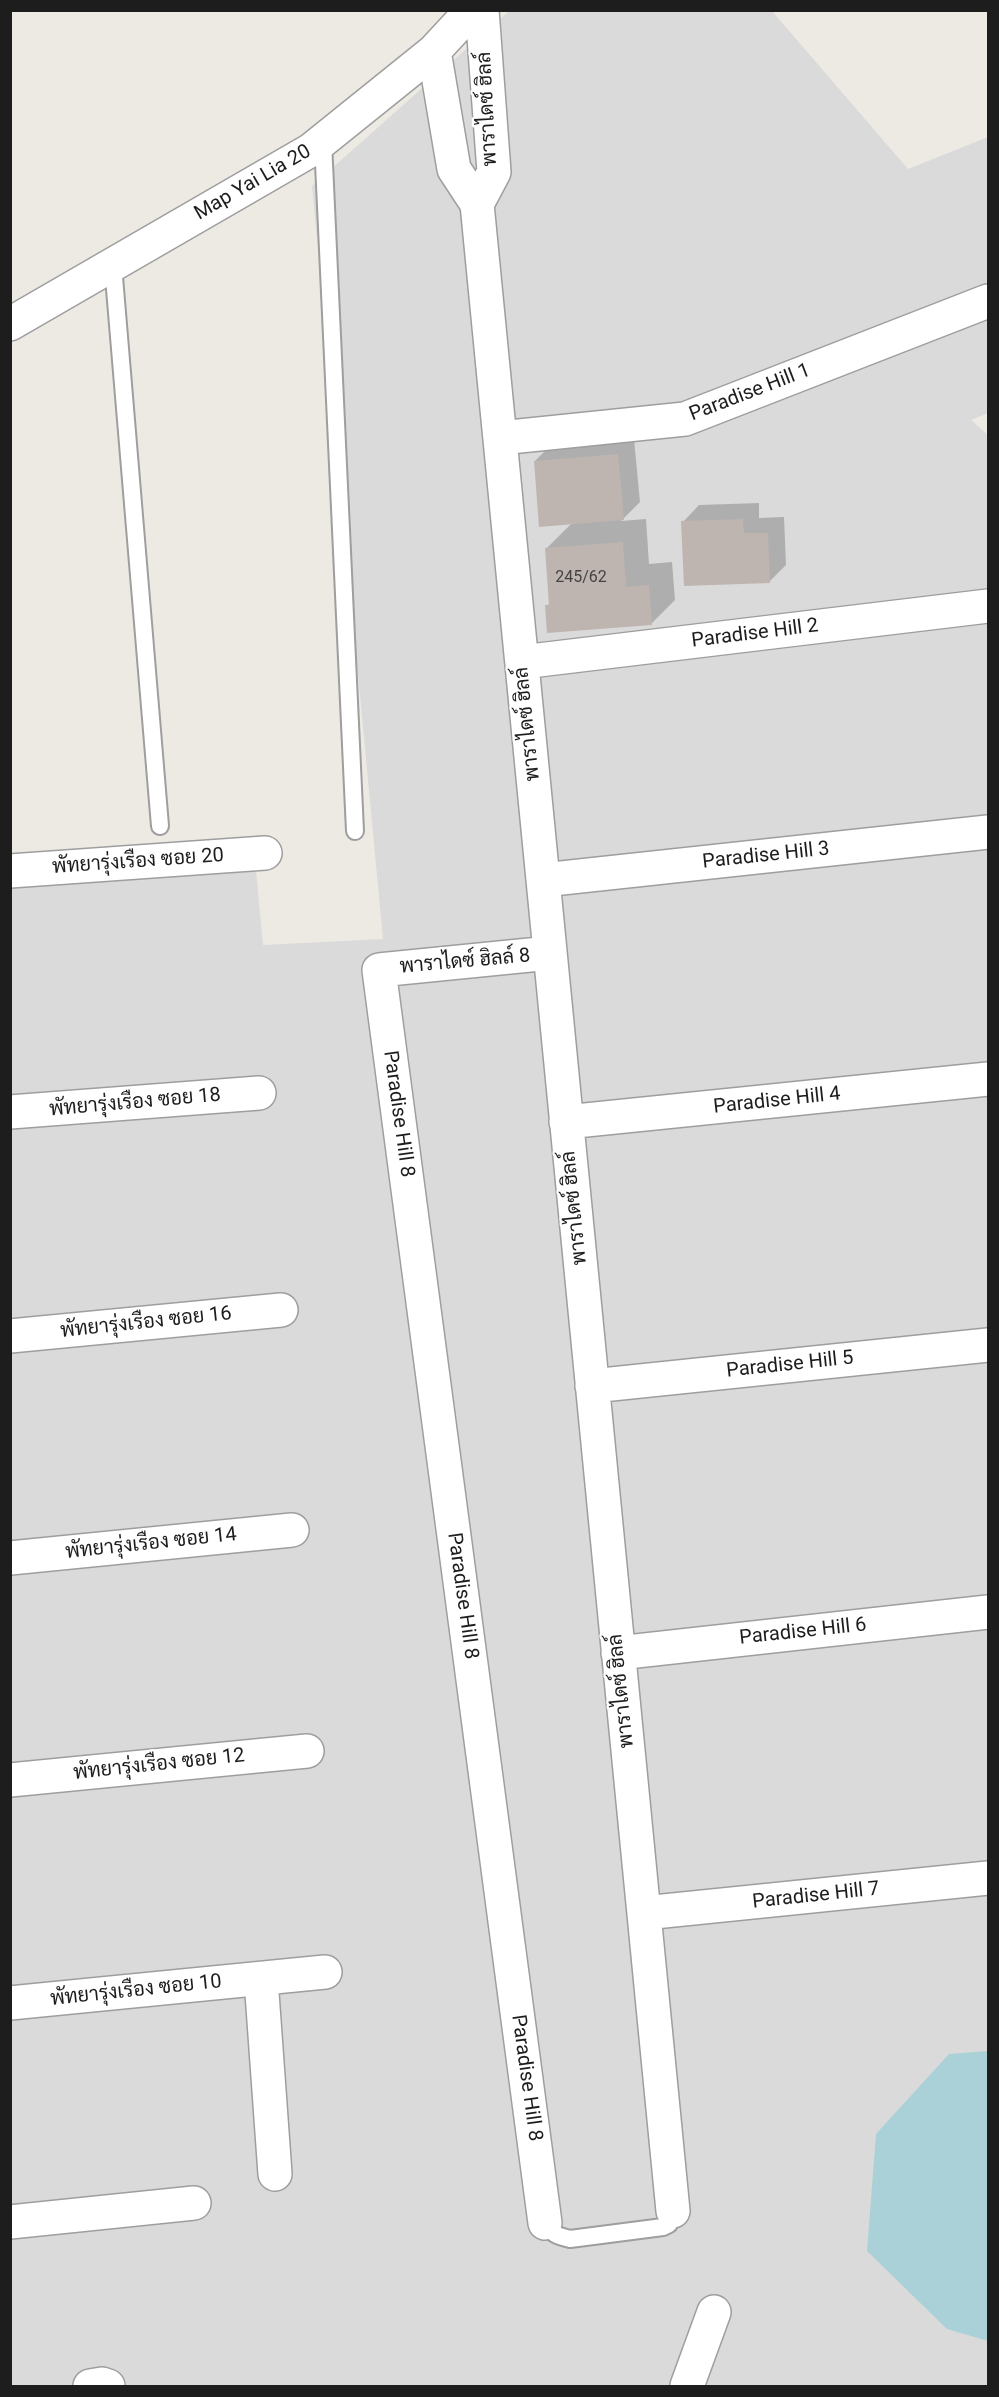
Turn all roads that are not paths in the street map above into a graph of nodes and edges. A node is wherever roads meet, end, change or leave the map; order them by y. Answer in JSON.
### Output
{"nodes":[{"id":1,"x":472,"y":10,"type":"edge"},
{"id":2,"x":482,"y":10,"type":"edge"},
{"id":3,"x":434,"y":51,"type":"junction"},
{"id":4,"x":322,"y":142,"type":"junction"},
{"id":5,"x":477,"y":204,"type":"junction"},
{"id":6,"x":113,"y":265,"type":"junction"},
{"id":7,"x":988,"y":301,"type":"edge"},
{"id":8,"x":10,"y":324,"type":"edge"},
{"id":9,"x":500,"y":438,"type":"junction"},
{"id":10,"x":988,"y":606,"type":"edge"},
{"id":11,"x":522,"y":662,"type":"junction"},
{"id":12,"x":160,"y":826,"type":"dead end"},
{"id":13,"x":355,"y":831,"type":"dead end"},
{"id":14,"x":988,"y":832,"type":"edge"},
{"id":15,"x":265,"y":853,"type":"dead end"},
{"id":16,"x":10,"y":871,"type":"edge"},
{"id":17,"x":543,"y":880,"type":"junction"},
{"id":18,"x":550,"y":953,"type":"junction"},
{"id":19,"x":988,"y":1079,"type":"edge"},
{"id":20,"x":259,"y":1093,"type":"dead end"},
{"id":21,"x":10,"y":1112,"type":"edge"},
{"id":22,"x":566,"y":1122,"type":"junction"},
{"id":23,"x":281,"y":1310,"type":"dead end"},
{"id":24,"x":10,"y":1336,"type":"edge"},
{"id":25,"x":988,"y":1345,"type":"edge"},
{"id":26,"x":592,"y":1386,"type":"junction"},
{"id":27,"x":292,"y":1530,"type":"dead end"},
{"id":28,"x":10,"y":1558,"type":"edge"},
{"id":29,"x":988,"y":1612,"type":"edge"},
{"id":30,"x":618,"y":1653,"type":"junction"},
{"id":31,"x":307,"y":1750,"type":"dead end"},
{"id":32,"x":10,"y":1780,"type":"edge"},
{"id":33,"x":988,"y":1878,"type":"edge"},
{"id":34,"x":644,"y":1913,"type":"junction"},
{"id":35,"x":325,"y":1972,"type":"dead end"},
{"id":36,"x":261,"y":1979,"type":"junction"},
{"id":37,"x":10,"y":2003,"type":"edge"},
{"id":38,"x":275,"y":2174,"type":"dead end"},
{"id":39,"x":194,"y":2203,"type":"dead end"},
{"id":40,"x":673,"y":2211,"type":"joint"},
{"id":41,"x":10,"y":2222,"type":"edge"},
{"id":42,"x":545,"y":2223,"type":"joint"},
{"id":43,"x":714,"y":2312,"type":"dead end"},
{"id":44,"x":90,"y":2386,"type":"edge"},
{"id":45,"x":108,"y":2386,"type":"edge"},
{"id":46,"x":687,"y":2386,"type":"edge"}],
"edges":[{"from":1,"to":3,"type":"street","name":"Map Yai Lia 20"},
{"from":2,"to":5,"type":"street","name":"พาราไดซ์ ฮิลล์"},
{"from":3,"to":4,"type":"street","name":"Map Yai Lia 20"},
{"from":3,"to":5,"type":"street","name":"พาราไดซ์ ฮิลล์"},
{"from":4,"to":6,"type":"street","name":"Map Yai Lia 20"},
{"from":4,"to":13,"type":"lane"},
{"from":5,"to":9,"type":"street","name":"พาราไดซ์ ฮิลล์"},
{"from":6,"to":8,"type":"street","name":"Map Yai Lia 20"},
{"from":6,"to":12,"type":"lane"},
{"from":7,"to":9,"type":"street","name":"Paradise Hill 1"},
{"from":9,"to":11,"type":"street","name":"พาราไดซ์ ฮิลล์"},
{"from":10,"to":11,"type":"street","name":"Paradise Hill 2"},
{"from":11,"to":17,"type":"street","name":"พาราไดซ์ ฮิลล์"},
{"from":14,"to":17,"type":"street","name":"Paradise Hill 3"},
{"from":15,"to":16,"type":"street","name":"พัทยารุ่งเรือง ซอย 20"},
{"from":17,"to":18,"type":"street","name":"พาราไดซ์ ฮิลล์"},
{"from":18,"to":22,"type":"street","name":"พาราไดซ์ ฮิลล์"},
{"from":18,"to":42,"type":"street","name":"พาราไดซ์ ฮิลล์ 8"},
{"from":19,"to":22,"type":"street","name":"Paradise Hill 4"},
{"from":20,"to":21,"type":"street","name":"พัทยารุ่งเรือง ซอย 18"},
{"from":22,"to":26,"type":"street","name":"พาราไดซ์ ฮิลล์"},
{"from":23,"to":24,"type":"street","name":"พัทยารุ่งเรือง ซอย 16"},
{"from":25,"to":26,"type":"street","name":"Paradise Hill 5"},
{"from":26,"to":30,"type":"street","name":"พาราไดซ์ ฮิลล์"},
{"from":27,"to":28,"type":"street","name":"พัทยารุ่งเรือง ซอย 14"},
{"from":29,"to":30,"type":"street","name":"Paradise Hill 6"},
{"from":30,"to":34,"type":"street","name":"พาราไดซ์ ฮิลล์"},
{"from":31,"to":32,"type":"street","name":"พัทยารุ่งเรือง ซอย 12"},
{"from":33,"to":34,"type":"street","name":"Paradise Hill 7"},
{"from":34,"to":40,"type":"street","name":"พาราไดซ์ ฮิลล์"},
{"from":35,"to":36,"type":"street","name":"พัทยารุ่งเรือง ซอย 10"},
{"from":36,"to":37,"type":"street","name":"พัทยารุ่งเรือง ซอย 10"},
{"from":36,"to":38,"type":"street"},
{"from":39,"to":41,"type":"street"},
{"from":40,"to":42,"type":"lane","name":"พาราไดซ์ ฮิลล์ 8"},
{"from":43,"to":46,"type":"street"},
{"from":44,"to":45,"type":"street"}]}
